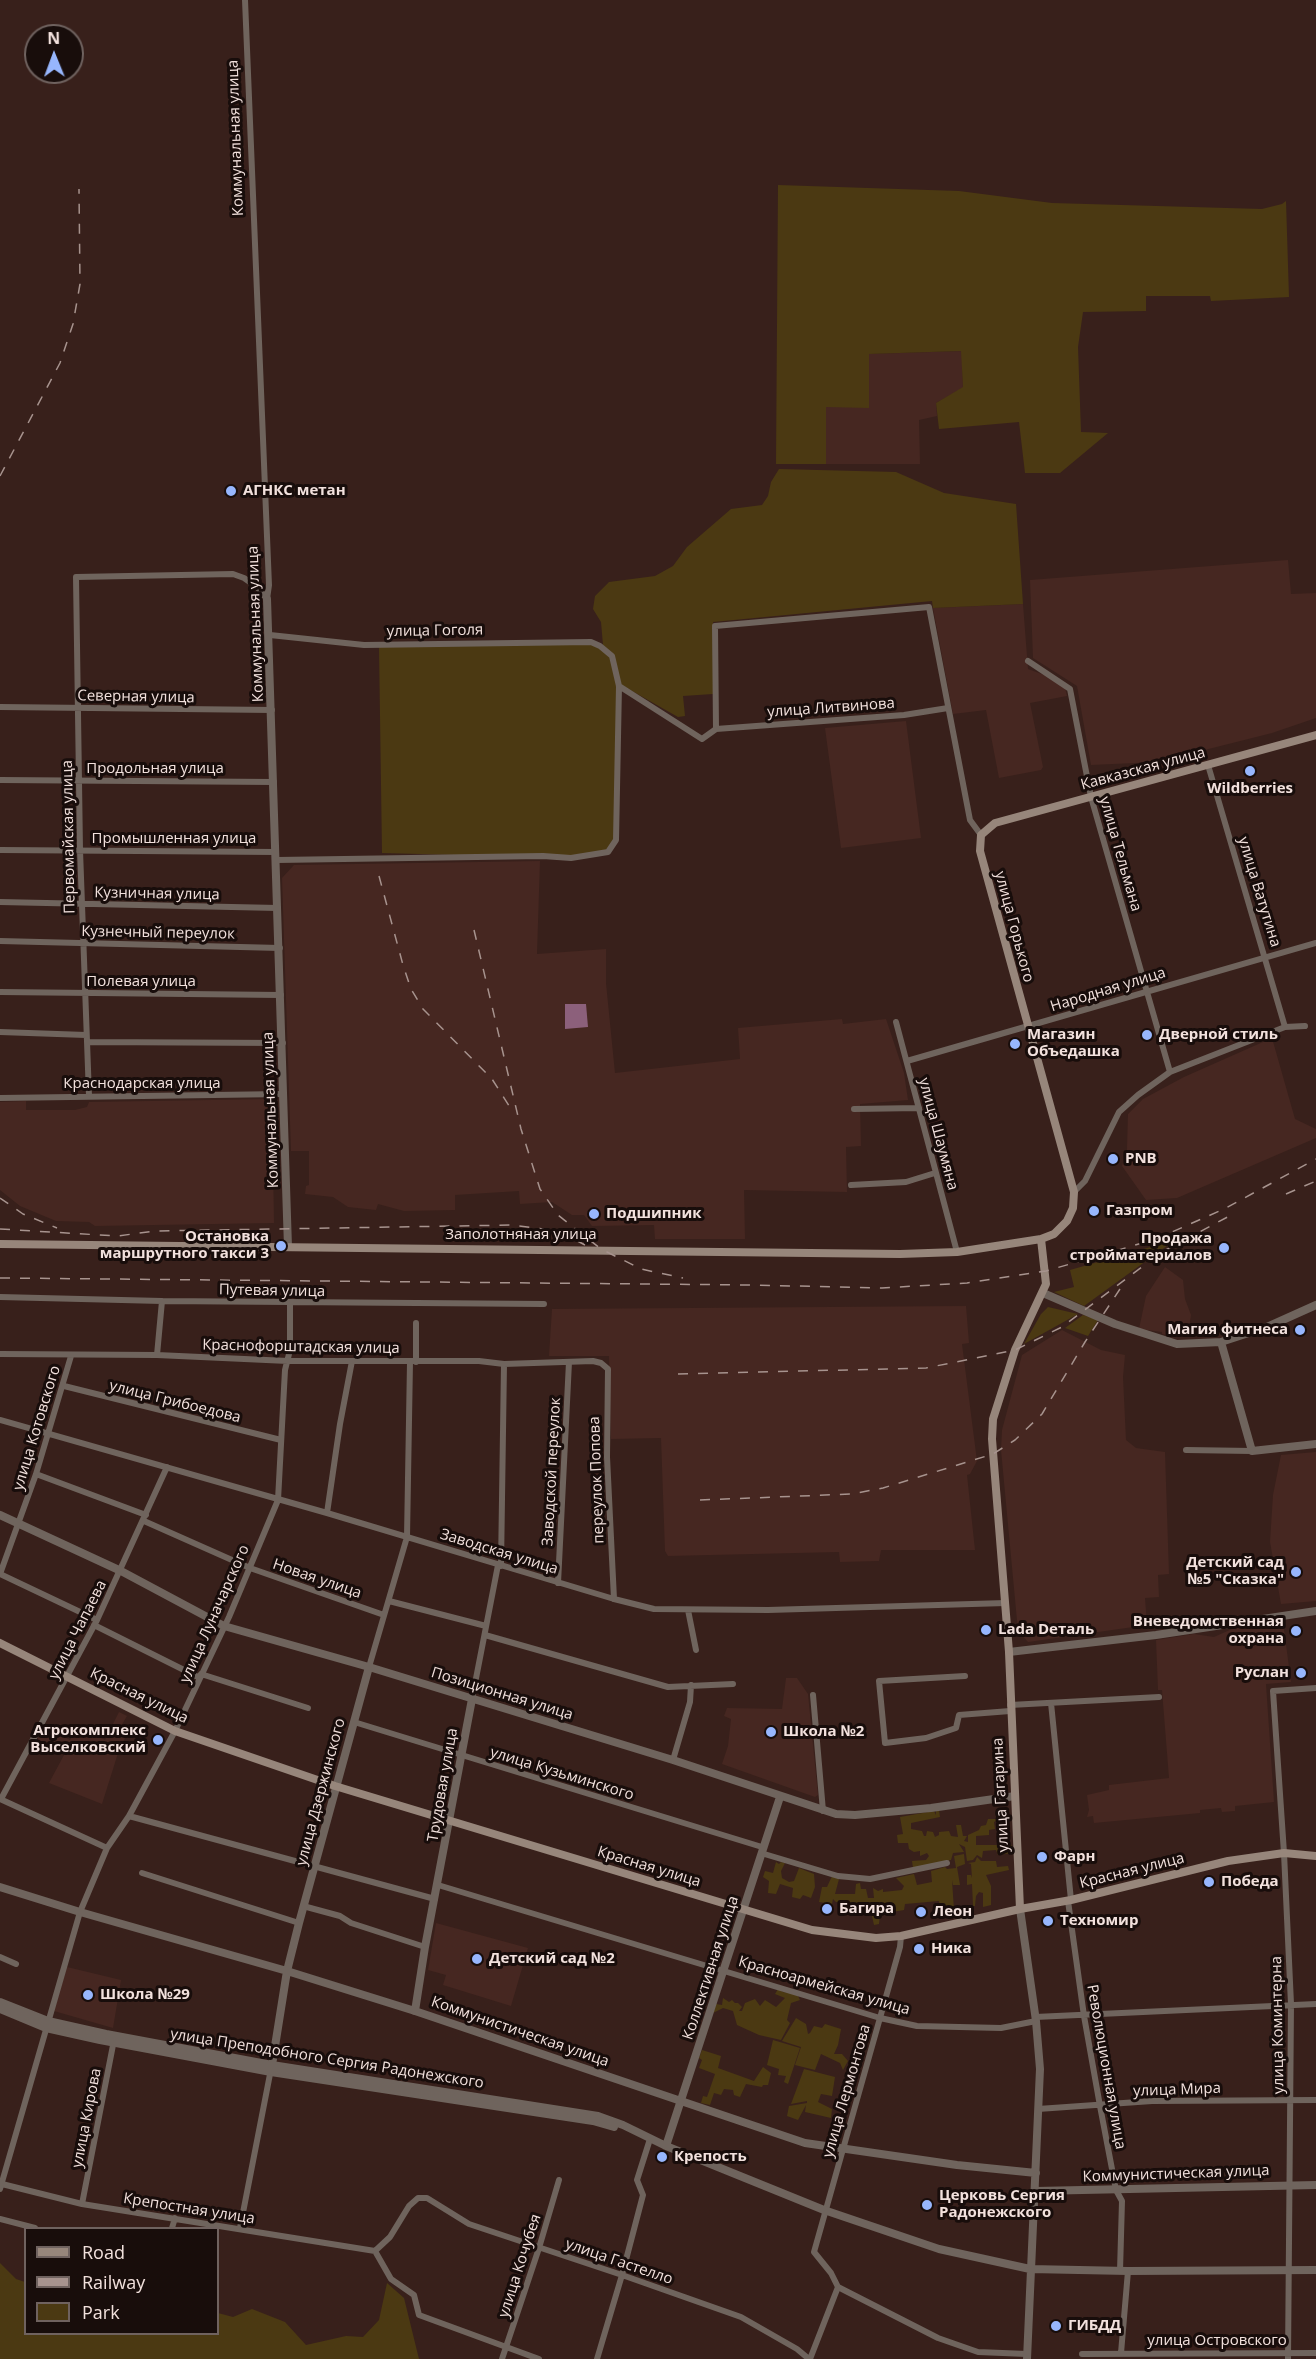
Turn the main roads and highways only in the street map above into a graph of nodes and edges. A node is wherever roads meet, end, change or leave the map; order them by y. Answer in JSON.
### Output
{"nodes":[{"id":1,"x":1316,"y":735,"type":"edge"},
{"id":2,"x":981,"y":835,"type":"joint"},
{"id":3,"x":1041,"y":1239,"type":"junction"},
{"id":4,"x":0,"y":1244,"type":"edge"},
{"id":5,"x":0,"y":1642,"type":"edge"},
{"id":6,"x":1316,"y":1856,"type":"edge"},
{"id":7,"x":1020,"y":1909,"type":"junction"}],
"edges":[{"from":1,"to":2,"type":"main road","name":"Кавказская улица"},
{"from":2,"to":3,"type":"main road","name":"улица Горького"},
{"from":3,"to":4,"type":"main road","name":"Заполотняная улица"},
{"from":3,"to":7,"type":"main road","name":"улица Гагарина"},
{"from":5,"to":7,"type":"main road","name":"Красная улица"},
{"from":6,"to":7,"type":"main road","name":"Красная улица"}]}
